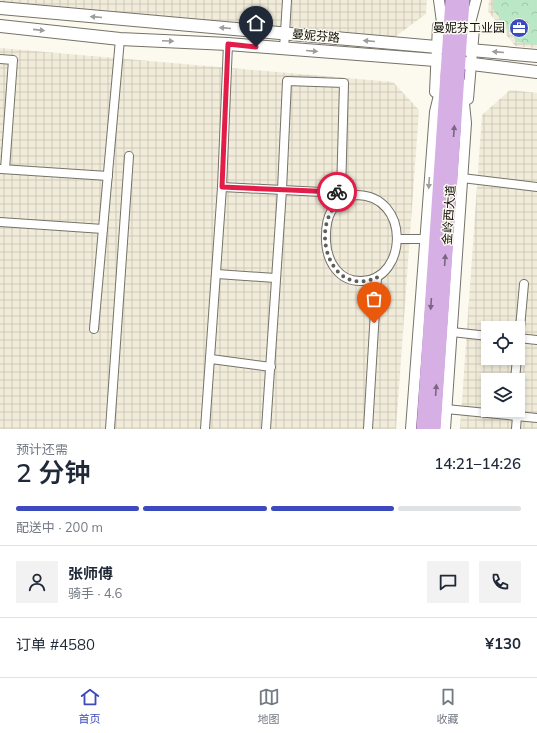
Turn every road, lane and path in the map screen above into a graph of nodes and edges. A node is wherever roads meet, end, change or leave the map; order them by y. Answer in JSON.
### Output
{"nodes":[{"id":1,"x":287,"y":0,"type":"edge"},
{"id":2,"x":439,"y":0,"type":"edge"},
{"id":3,"x":452,"y":0,"type":"edge"},
{"id":4,"x":472,"y":2,"type":"edge"},
{"id":5,"x":0,"y":8,"type":"edge"},
{"id":6,"x":0,"y":26,"type":"edge"},
{"id":7,"x":285,"y":33,"type":"junction"},
{"id":8,"x":120,"y":39,"type":"junction"},
{"id":9,"x":228,"y":44,"type":"junction"},
{"id":10,"x":454,"y":48,"type":"junction"},
{"id":11,"x":284,"y":49,"type":"junction"},
{"id":12,"x":537,"y":56,"type":"edge"},
{"id":13,"x":0,"y":59,"type":"edge"},
{"id":14,"x":454,"y":62,"type":"junction"},
{"id":15,"x":537,"y":72,"type":"edge"},
{"id":16,"x":129,"y":156,"type":"dead end"},
{"id":17,"x":2,"y":169,"type":"edge"},
{"id":18,"x":108,"y":176,"type":"junction"},
{"id":19,"x":462,"y":178,"type":"junction"},
{"id":20,"x":222,"y":187,"type":"junction"},
{"id":21,"x":537,"y":187,"type":"edge"},
{"id":22,"x":282,"y":190,"type":"junction"},
{"id":23,"x":343,"y":196,"type":"junction"},
{"id":24,"x":0,"y":222,"type":"edge"},
{"id":25,"x":103,"y":229,"type":"junction"},
{"id":26,"x":397,"y":239,"type":"junction"},
{"id":27,"x":425,"y":239,"type":"junction"},
{"id":28,"x":216,"y":274,"type":"junction"},
{"id":29,"x":377,"y":277,"type":"junction"},
{"id":30,"x":275,"y":278,"type":"junction"},
{"id":31,"x":524,"y":284,"type":"dead end"},
{"id":32,"x":521,"y":321,"type":"edge"},
{"id":33,"x":94,"y":329,"type":"dead end"},
{"id":34,"x":452,"y":332,"type":"junction"},
{"id":35,"x":481,"y":335,"type":"edge"},
{"id":36,"x":525,"y":339,"type":"edge"},
{"id":37,"x":537,"y":340,"type":"edge"},
{"id":38,"x":211,"y":359,"type":"junction"},
{"id":39,"x":271,"y":366,"type":"junction"},
{"id":40,"x":446,"y":409,"type":"junction"},
{"id":41,"x":481,"y":412,"type":"edge"},
{"id":42,"x":517,"y":417,"type":"edge"},
{"id":43,"x":525,"y":417,"type":"edge"},
{"id":44,"x":537,"y":418,"type":"edge"},
{"id":45,"x":110,"y":429,"type":"edge"},
{"id":46,"x":205,"y":429,"type":"edge"},
{"id":47,"x":266,"y":429,"type":"edge"},
{"id":48,"x":368,"y":429,"type":"edge"},
{"id":49,"x":411,"y":429,"type":"edge"},
{"id":50,"x":423,"y":429,"type":"edge"},
{"id":51,"x":434,"y":429,"type":"edge"},
{"id":52,"x":445,"y":429,"type":"edge"},
{"id":53,"x":516,"y":429,"type":"edge"}],
"edges":[{"from":1,"to":7,"type":"street"},
{"from":2,"to":10,"type":"street"},
{"from":3,"to":10,"type":"main road","name":"金岭西大道"},
{"from":4,"to":10,"type":"main road","name":"金岭西大道"},
{"from":7,"to":5,"type":"main road","name":"曼妮芬路","one_way":true},
{"from":6,"to":8,"type":"main road","name":"曼妮芬路","one_way":true},
{"from":10,"to":7,"type":"main road","name":"曼妮芬路","one_way":true},
{"from":7,"to":11,"type":"street"},
{"from":8,"to":9,"type":"main road","name":"曼妮芬路","one_way":true},
{"from":8,"to":18,"type":"street"},
{"from":9,"to":11,"type":"main road","name":"曼妮芬路"},
{"from":9,"to":20,"type":"street"},
{"from":12,"to":10,"type":"main road","name":"曼妮芬路","one_way":true},
{"from":10,"to":14,"type":"main road","name":"金岭西大道"},
{"from":10,"to":14,"type":"street"},
{"from":11,"to":14,"type":"main road","name":"曼妮芬路","one_way":true},
{"from":13,"to":17,"type":"street"},
{"from":14,"to":15,"type":"main road","name":"曼妮芬路"},
{"from":14,"to":19,"type":"street"},
{"from":14,"to":27,"type":"street","one_way":true},
{"from":14,"to":50,"type":"main road","name":"金岭西大道","one_way":true},
{"from":51,"to":14,"type":"main road","name":"金岭西大道","one_way":true},
{"from":16,"to":45,"type":"street"},
{"from":17,"to":18,"type":"street"},
{"from":18,"to":25,"type":"street"},
{"from":19,"to":21,"type":"street"},
{"from":19,"to":34,"type":"street"},
{"from":20,"to":22,"type":"street"},
{"from":20,"to":28,"type":"street"},
{"from":22,"to":23,"type":"street"},
{"from":22,"to":23,"type":"street"},
{"from":22,"to":30,"type":"street"},
{"from":23,"to":26,"type":"street"},
{"from":23,"to":29,"type":"street"},
{"from":24,"to":25,"type":"street"},
{"from":25,"to":33,"type":"street"},
{"from":26,"to":27,"type":"street"},
{"from":26,"to":29,"type":"street"},
{"from":27,"to":49,"type":"street"},
{"from":28,"to":30,"type":"street"},
{"from":28,"to":38,"type":"street"},
{"from":29,"to":48,"type":"street"},
{"from":30,"to":39,"type":"street"},
{"from":31,"to":32,"type":"street"},
{"from":34,"to":35,"type":"street"},
{"from":34,"to":40,"type":"street"},
{"from":36,"to":37,"type":"street"},
{"from":38,"to":39,"type":"street"},
{"from":38,"to":46,"type":"street"},
{"from":39,"to":47,"type":"street"},
{"from":40,"to":41,"type":"street"},
{"from":40,"to":52,"type":"street"},
{"from":42,"to":53,"type":"street"},
{"from":43,"to":44,"type":"street"}]}
